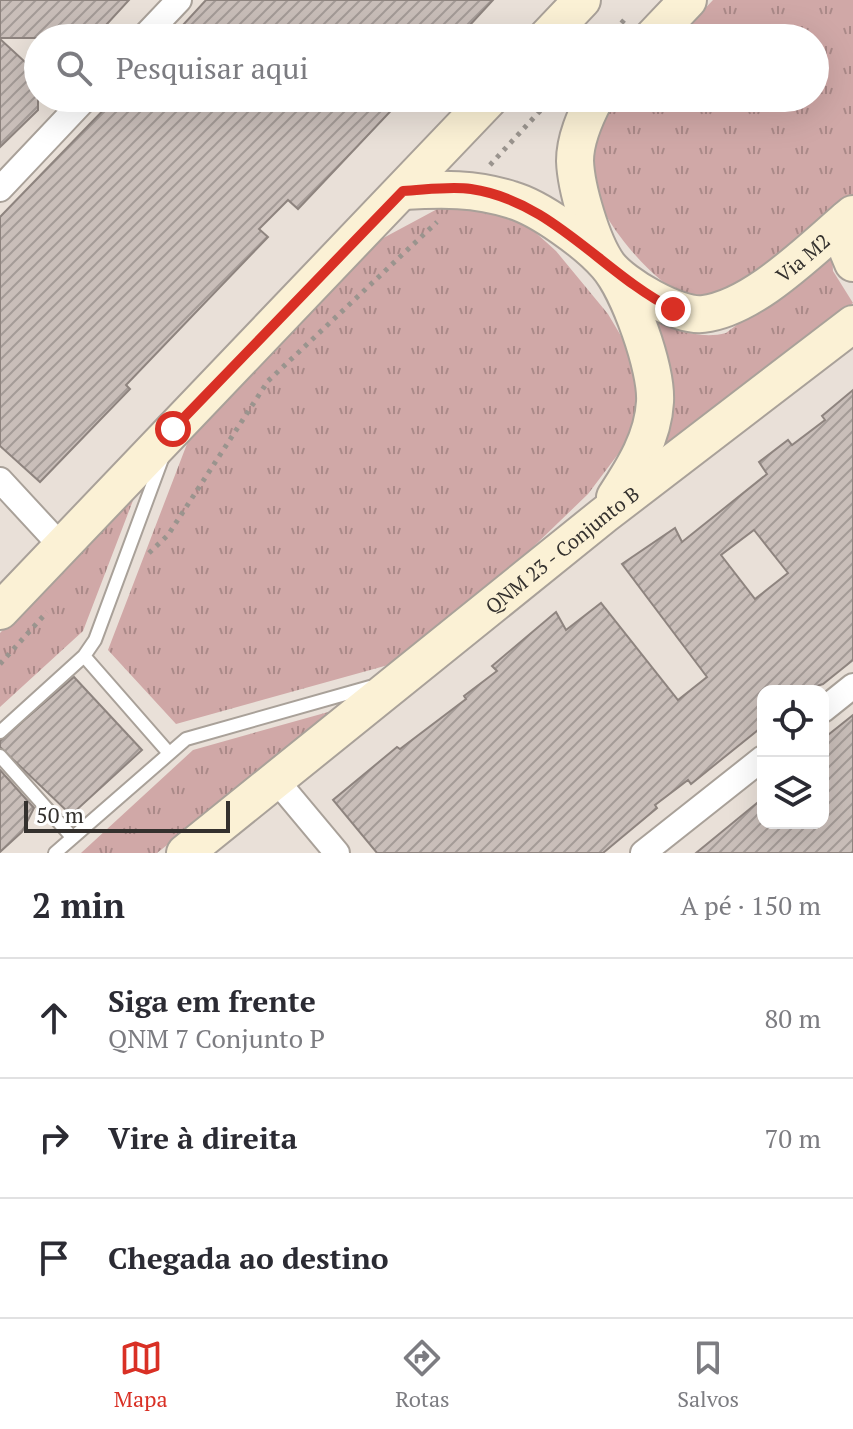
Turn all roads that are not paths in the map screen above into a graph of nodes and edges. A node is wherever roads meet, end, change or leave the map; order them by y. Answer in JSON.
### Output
{"nodes":[{"id":1,"x":179,"y":0,"type":"edge"},
{"id":2,"x":582,"y":0,"type":"edge"},
{"id":3,"x":688,"y":0,"type":"edge"},
{"id":4,"x":156,"y":24,"type":"edge"},
{"id":5,"x":559,"y":24,"type":"edge"},
{"id":6,"x":665,"y":24,"type":"edge"},
{"id":7,"x":73,"y":112,"type":"edge"},
{"id":8,"x":477,"y":112,"type":"edge"},
{"id":9,"x":588,"y":112,"type":"edge"},
{"id":10,"x":0,"y":189,"type":"edge"},
{"id":11,"x":403,"y":191,"type":"junction"},
{"id":12,"x":850,"y":217,"type":"edge"},
{"id":13,"x":853,"y":263,"type":"edge"},
{"id":14,"x":608,"y":266,"type":"junction"},
{"id":15,"x":853,"y":324,"type":"edge"},
{"id":16,"x":173,"y":429,"type":"junction"},
{"id":17,"x":0,"y":480,"type":"edge"},
{"id":18,"x":604,"y":515,"type":"junction"},
{"id":19,"x":62,"y":547,"type":"junction"},
{"id":20,"x":0,"y":611,"type":"edge"},
{"id":21,"x":84,"y":656,"type":"junction"},
{"id":22,"x":402,"y":678,"type":"junction"},
{"id":23,"x":853,"y":686,"type":"edge"},
{"id":24,"x":829,"y":705,"type":"edge"},
{"id":25,"x":0,"y":732,"type":"edge"},
{"id":26,"x":168,"y":752,"type":"junction"},
{"id":27,"x":0,"y":756,"type":"edge"},
{"id":28,"x":757,"y":763,"type":"edge"},
{"id":29,"x":276,"y":780,"type":"junction"},
{"id":30,"x":72,"y":837,"type":"junction"},
{"id":31,"x":55,"y":853,"type":"edge"},
{"id":32,"x":185,"y":853,"type":"edge"},
{"id":33,"x":337,"y":853,"type":"edge"},
{"id":34,"x":643,"y":853,"type":"edge"}],
"edges":[{"from":1,"to":4,"type":"street"},
{"from":2,"to":5,"type":"main road"},
{"from":3,"to":6,"type":"main road"},
{"from":7,"to":10,"type":"street"},
{"from":8,"to":11,"type":"main road"},
{"from":9,"to":14,"type":"main road"},
{"from":11,"to":14,"type":"main road","name":"Via M2"},
{"from":11,"to":16,"type":"main road"},
{"from":12,"to":13,"type":"main road"},
{"from":12,"to":14,"type":"main road","name":"Via M2"},
{"from":14,"to":18,"type":"main road"},
{"from":15,"to":18,"type":"main road","name":"QNM 23 - Conjunto B"},
{"from":16,"to":19,"type":"main road"},
{"from":16,"to":21,"type":"lane"},
{"from":17,"to":19,"type":"street"},
{"from":18,"to":22,"type":"main road","name":"QNM 23 - Conjunto B"},
{"from":19,"to":20,"type":"main road"},
{"from":21,"to":25,"type":"lane"},
{"from":21,"to":26,"type":"lane"},
{"from":22,"to":26,"type":"lane"},
{"from":22,"to":29,"type":"main road","name":"QNM 23 - Conjunto B"},
{"from":23,"to":24,"type":"street"},
{"from":26,"to":30,"type":"lane"},
{"from":27,"to":30,"type":"lane"},
{"from":28,"to":34,"type":"street"},
{"from":29,"to":32,"type":"main road"},
{"from":29,"to":33,"type":"street"},
{"from":30,"to":31,"type":"lane"}]}
